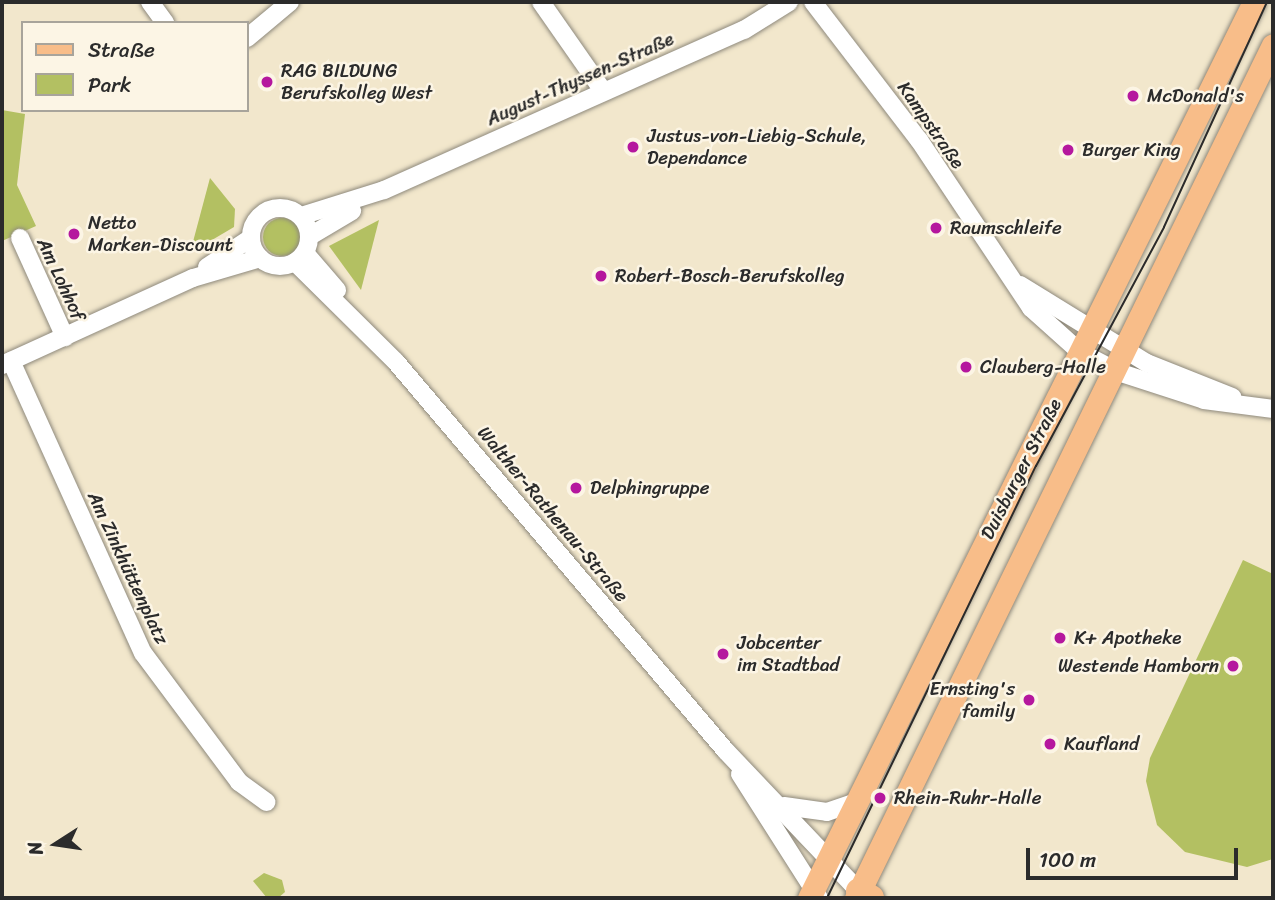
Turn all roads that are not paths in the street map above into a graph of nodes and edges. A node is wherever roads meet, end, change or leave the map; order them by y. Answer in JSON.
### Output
{"nodes":[{"id":1,"x":150,"y":2,"type":"edge"},
{"id":2,"x":290,"y":2,"type":"edge"},
{"id":3,"x":541,"y":2,"type":"edge"},
{"id":4,"x":789,"y":2,"type":"edge"},
{"id":5,"x":813,"y":2,"type":"edge"},
{"id":6,"x":1254,"y":2,"type":"edge"},
{"id":7,"x":164,"y":21,"type":"edge"},
{"id":8,"x":248,"y":37,"type":"edge"},
{"id":9,"x":1273,"y":45,"type":"edge"},
{"id":10,"x":603,"y":91,"type":"junction"},
{"id":11,"x":384,"y":190,"type":"junction"},
{"id":12,"x":302,"y":216,"type":"junction"},
{"id":13,"x":20,"y":238,"type":"dead end"},
{"id":14,"x":251,"y":238,"type":"junction"},
{"id":15,"x":303,"y":251,"type":"junction"},
{"id":16,"x":260,"y":258,"type":"junction"},
{"id":17,"x":1008,"y":277,"type":"junction"},
{"id":18,"x":193,"y":278,"type":"junction"},
{"id":19,"x":1091,"y":332,"type":"junction"},
{"id":20,"x":65,"y":337,"type":"junction"},
{"id":21,"x":1080,"y":352,"type":"junction"},
{"id":22,"x":1123,"y":362,"type":"junction"},
{"id":23,"x":6,"y":363,"type":"edge"},
{"id":24,"x":1273,"y":409,"type":"edge"},
{"id":25,"x":725,"y":750,"type":"junction"},
{"id":26,"x":859,"y":801,"type":"junction"},
{"id":27,"x":267,"y":802,"type":"dead end"},
{"id":28,"x":784,"y":806,"type":"junction"},
{"id":29,"x":827,"y":862,"type":"junction"},
{"id":30,"x":814,"y":895,"type":"edge"},
{"id":31,"x":862,"y":896,"type":"edge"}],
"edges":[{"from":1,"to":7,"type":"street"},
{"from":2,"to":8,"type":"street"},
{"from":3,"to":10,"type":"street"},
{"from":4,"to":10,"type":"street","name":"August-Thyssen-Straße"},
{"from":5,"to":17,"type":"street","name":"Kampstraße"},
{"from":6,"to":19,"type":"main road","name":"Duisburger Straße"},
{"from":9,"to":22,"type":"main road"},
{"from":10,"to":11,"type":"street","name":"August-Thyssen-Straße"},
{"from":11,"to":12,"type":"street","name":"August-Thyssen-Straße"},
{"from":11,"to":15,"type":"street","name":"August-Thyssen-Straße"},
{"from":12,"to":14,"type":"street"},
{"from":12,"to":15,"type":"street"},
{"from":13,"to":20,"type":"street","name":"Am Lohhof"},
{"from":14,"to":16,"type":"street"},
{"from":14,"to":18,"type":"street"},
{"from":15,"to":16,"type":"street"},
{"from":15,"to":25,"type":"street","name":"Walther-Rathenau-Straße"},
{"from":16,"to":18,"type":"street"},
{"from":17,"to":19,"type":"street","name":"Kampstraße"},
{"from":17,"to":21,"type":"street","name":"Kampstraße"},
{"from":18,"to":20,"type":"street"},
{"from":19,"to":21,"type":"main road","name":"Duisburger Straße"},
{"from":19,"to":22,"type":"street","name":"Kampstraße"},
{"from":20,"to":23,"type":"street"},
{"from":21,"to":22,"type":"street","name":"Kampstraße"},
{"from":21,"to":26,"type":"main road","name":"Duisburger Straße"},
{"from":22,"to":24,"type":"street","name":"Kampstraße"},
{"from":22,"to":31,"type":"main road"},
{"from":23,"to":27,"type":"street","name":"Am Zinkhüttenplatz"},
{"from":25,"to":28,"type":"street","name":"Walther-Rathenau-Straße"},
{"from":25,"to":30,"type":"street","name":"Walther-Rathenau-Straße"},
{"from":26,"to":28,"type":"street"},
{"from":26,"to":29,"type":"main road","name":"Duisburger Straße"},
{"from":28,"to":29,"type":"street","name":"Walther-Rathenau-Straße"},
{"from":29,"to":30,"type":"main road","name":"Duisburger Straße"},
{"from":29,"to":31,"type":"street","name":"Walther-Rathenau-Straße"}]}
